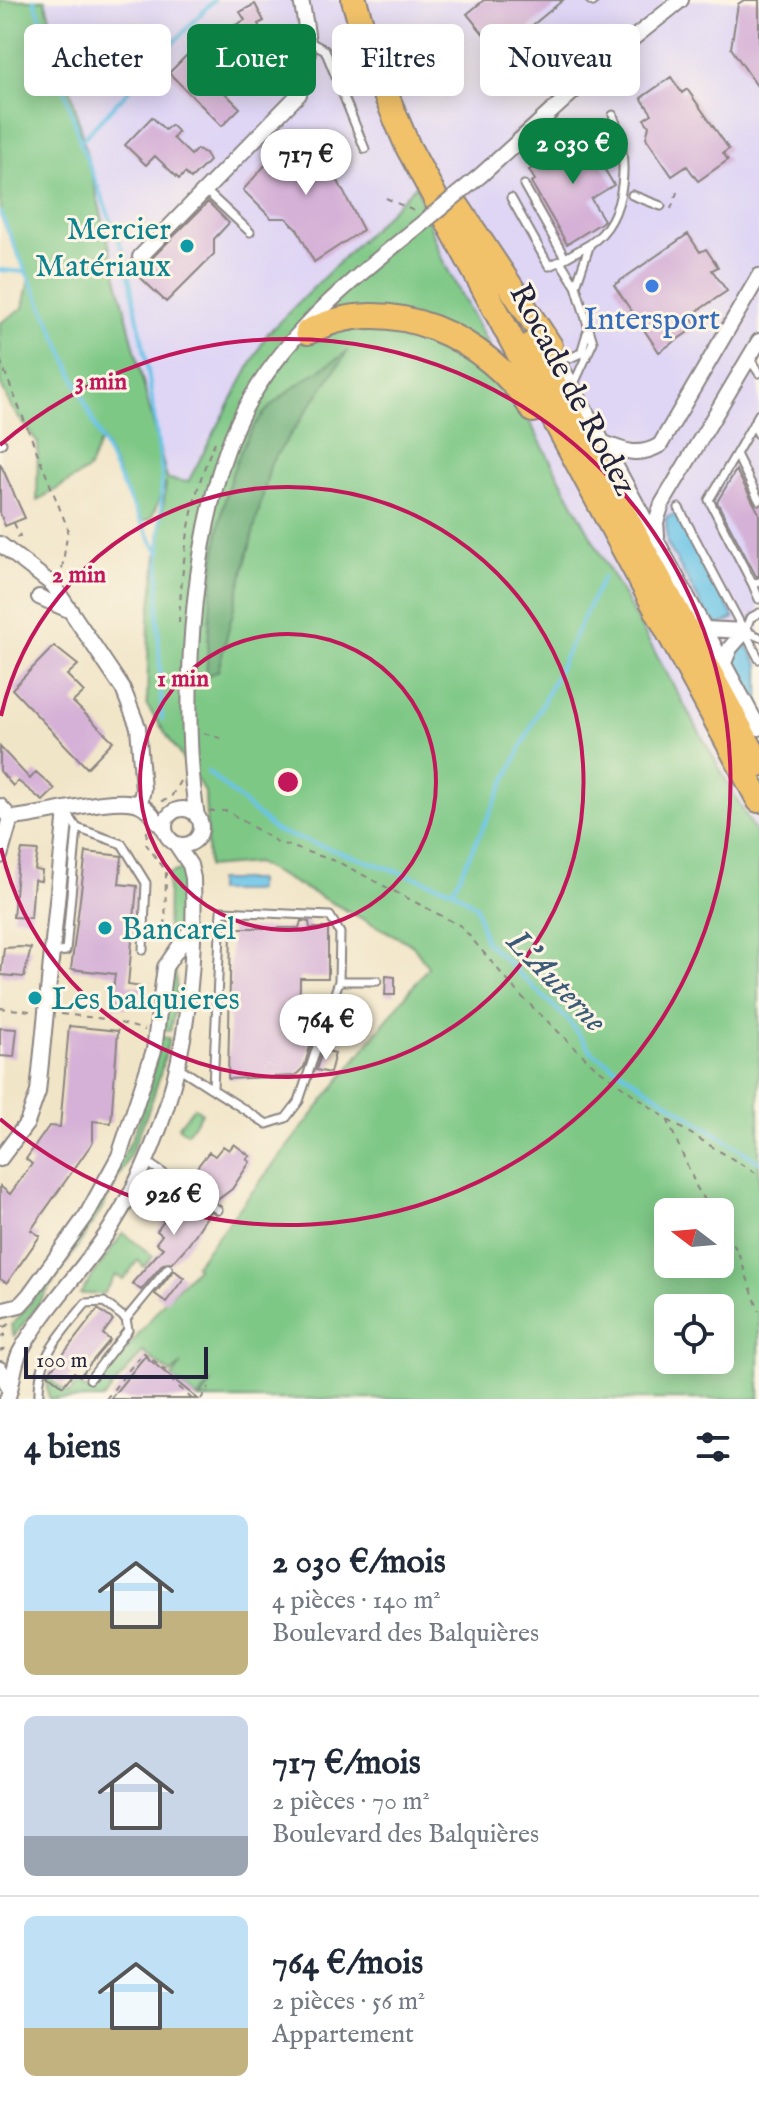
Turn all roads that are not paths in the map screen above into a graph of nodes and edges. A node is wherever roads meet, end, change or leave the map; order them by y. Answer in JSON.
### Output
{"nodes":[{"id":1,"x":301,"y":0,"type":"edge"},
{"id":2,"x":354,"y":0,"type":"edge"},
{"id":3,"x":370,"y":0,"type":"edge"},
{"id":4,"x":681,"y":0,"type":"edge"},
{"id":5,"x":695,"y":0,"type":"edge"},
{"id":6,"x":306,"y":24,"type":"edge"},
{"id":7,"x":316,"y":45,"type":"edge"},
{"id":8,"x":297,"y":96,"type":"edge"},
{"id":9,"x":567,"y":100,"type":"junction"},
{"id":10,"x":613,"y":115,"type":"dead end"},
{"id":11,"x":365,"y":149,"type":"dead end"},
{"id":12,"x":524,"y":185,"type":"dead end"},
{"id":13,"x":206,"y":191,"type":"junction"},
{"id":14,"x":632,"y":195,"type":"dead end"},
{"id":15,"x":511,"y":198,"type":"dead end"},
{"id":16,"x":457,"y":206,"type":"junction"},
{"id":17,"x":661,"y":206,"type":"dead end"},
{"id":18,"x":418,"y":213,"type":"junction"},
{"id":19,"x":250,"y":232,"type":"dead end"},
{"id":20,"x":590,"y":244,"type":"junction"},
{"id":21,"x":140,"y":257,"type":"dead end"},
{"id":22,"x":562,"y":260,"type":"junction"},
{"id":23,"x":759,"y":276,"type":"edge"},
{"id":24,"x":576,"y":286,"type":"junction"},
{"id":25,"x":587,"y":331,"type":"junction"},
{"id":26,"x":308,"y":332,"type":"junction"},
{"id":27,"x":759,"y":341,"type":"edge"},
{"id":28,"x":552,"y":351,"type":"junction"},
{"id":29,"x":749,"y":358,"type":"junction"},
{"id":30,"x":759,"y":373,"type":"edge"},
{"id":31,"x":573,"y":386,"type":"junction"},
{"id":32,"x":759,"y":414,"type":"edge"},
{"id":33,"x":753,"y":424,"type":"junction"},
{"id":34,"x":759,"y":435,"type":"edge"},
{"id":35,"x":604,"y":443,"type":"junction"},
{"id":36,"x":229,"y":446,"type":"junction"},
{"id":37,"x":736,"y":454,"type":"junction"},
{"id":38,"x":759,"y":500,"type":"edge"},
{"id":39,"x":598,"y":503,"type":"junction"},
{"id":40,"x":679,"y":508,"type":"dead end"},
{"id":41,"x":658,"y":540,"type":"junction"},
{"id":42,"x":0,"y":544,"type":"edge"},
{"id":43,"x":756,"y":584,"type":"edge"},
{"id":44,"x":39,"y":597,"type":"dead end"},
{"id":45,"x":759,"y":599,"type":"edge"},
{"id":46,"x":71,"y":611,"type":"junction"},
{"id":47,"x":759,"y":613,"type":"edge"},
{"id":48,"x":705,"y":629,"type":"junction"},
{"id":49,"x":752,"y":634,"type":"edge"},
{"id":50,"x":759,"y":659,"type":"edge"},
{"id":51,"x":724,"y":663,"type":"junction"},
{"id":52,"x":759,"y":728,"type":"edge"},
{"id":53,"x":759,"y":764,"type":"edge"},
{"id":54,"x":185,"y":781,"type":"junction"},
{"id":55,"x":759,"y":800,"type":"edge"},
{"id":56,"x":140,"y":804,"type":"junction"},
{"id":57,"x":0,"y":806,"type":"edge"},
{"id":58,"x":66,"y":811,"type":"junction"},
{"id":59,"x":174,"y":812,"type":"junction"},
{"id":60,"x":153,"y":815,"type":"junction"},
{"id":61,"x":197,"y":817,"type":"junction"},
{"id":62,"x":11,"y":818,"type":"junction"},
{"id":63,"x":77,"y":828,"type":"junction"},
{"id":64,"x":165,"y":830,"type":"junction"},
{"id":65,"x":198,"y":836,"type":"junction"},
{"id":66,"x":176,"y":844,"type":"junction"},
{"id":67,"x":0,"y":856,"type":"edge"},
{"id":68,"x":190,"y":865,"type":"junction"},
{"id":69,"x":194,"y":925,"type":"junction"},
{"id":70,"x":143,"y":950,"type":"dead end"},
{"id":71,"x":51,"y":953,"type":"junction"},
{"id":72,"x":339,"y":981,"type":"junction"},
{"id":73,"x":377,"y":981,"type":"dead end"},
{"id":74,"x":178,"y":1067,"type":"junction"},
{"id":75,"x":213,"y":1087,"type":"junction"},
{"id":76,"x":0,"y":1159,"type":"edge"},
{"id":77,"x":145,"y":1161,"type":"junction"},
{"id":78,"x":218,"y":1210,"type":"dead end"},
{"id":79,"x":168,"y":1268,"type":"dead end"},
{"id":80,"x":0,"y":1310,"type":"edge"},
{"id":81,"x":126,"y":1319,"type":"junction"},
{"id":82,"x":18,"y":1355,"type":"junction"},
{"id":83,"x":0,"y":1362,"type":"edge"},
{"id":84,"x":0,"y":1369,"type":"edge"},
{"id":85,"x":90,"y":1379,"type":"dead end"},
{"id":86,"x":8,"y":1396,"type":"edge"},
{"id":87,"x":39,"y":1399,"type":"edge"}],
"edges":[{"from":1,"to":6,"type":"street"},
{"from":2,"to":39,"type":"highway","name":"Rocade de Rodez"},
{"from":3,"to":16,"type":"highway","name":"Rocade de Rodez"},
{"from":4,"to":9,"type":"street"},
{"from":5,"to":9,"type":"street"},
{"from":7,"to":11,"type":"lane"},
{"from":8,"to":13,"type":"street"},
{"from":9,"to":18,"type":"street","bridge":true},
{"from":10,"to":20,"type":"lane"},
{"from":12,"to":22,"type":"lane"},
{"from":13,"to":19,"type":"lane"},
{"from":13,"to":21,"type":"street"},
{"from":14,"to":17,"type":"lane"},
{"from":15,"to":22,"type":"lane"},
{"from":16,"to":28,"type":"highway"},
{"from":16,"to":53,"type":"highway","name":"Rocade de Rodez"},
{"from":18,"to":26,"type":"street"},
{"from":18,"to":36,"type":"street"},
{"from":20,"to":22,"type":"lane"},
{"from":20,"to":24,"type":"lane"},
{"from":22,"to":24,"type":"lane"},
{"from":23,"to":35,"type":"street"},
{"from":24,"to":25,"type":"lane"},
{"from":25,"to":28,"type":"lane"},
{"from":25,"to":31,"type":"lane"},
{"from":26,"to":36,"type":"street"},
{"from":26,"to":39,"type":"highway"},
{"from":27,"to":29,"type":"street"},
{"from":28,"to":31,"type":"street"},
{"from":29,"to":30,"type":"lane"},
{"from":29,"to":41,"type":"street"},
{"from":31,"to":35,"type":"street"},
{"from":32,"to":33,"type":"lane"},
{"from":33,"to":34,"type":"lane"},
{"from":33,"to":37,"type":"lane"},
{"from":35,"to":41,"type":"street"},
{"from":36,"to":54,"type":"street"},
{"from":37,"to":38,"type":"lane"},
{"from":37,"to":43,"type":"lane"},
{"from":39,"to":55,"type":"highway","name":"Rocade de Rodez"},
{"from":40,"to":49,"type":"lane"},
{"from":41,"to":48,"type":"street"},
{"from":42,"to":46,"type":"street"},
{"from":43,"to":45,"type":"lane"},
{"from":44,"to":46,"type":"street"},
{"from":46,"to":56,"type":"street"},
{"from":47,"to":49,"type":"lane"},
{"from":48,"to":49,"type":"street"},
{"from":48,"to":51,"type":"street"},
{"from":49,"to":50,"type":"lane"},
{"from":49,"to":51,"type":"street"},
{"from":51,"to":52,"type":"street"},
{"from":54,"to":59,"type":"street"},
{"from":54,"to":61,"type":"street"},
{"from":56,"to":58,"type":"street"},
{"from":56,"to":60,"type":"street"},
{"from":57,"to":62,"type":"street"},
{"from":58,"to":62,"type":"street"},
{"from":58,"to":63,"type":"lane"},
{"from":58,"to":71,"type":"street"},
{"from":59,"to":60,"type":"street"},
{"from":59,"to":61,"type":"street"},
{"from":59,"to":64,"type":"street"},
{"from":60,"to":64,"type":"street"},
{"from":61,"to":65,"type":"street"},
{"from":62,"to":67,"type":"street"},
{"from":63,"to":70,"type":"lane"},
{"from":63,"to":71,"type":"lane"},
{"from":64,"to":66,"type":"street"},
{"from":65,"to":66,"type":"street"},
{"from":65,"to":68,"type":"street"},
{"from":66,"to":68,"type":"street"},
{"from":68,"to":69,"type":"street"},
{"from":69,"to":74,"type":"street"},
{"from":69,"to":80,"type":"street"},
{"from":71,"to":76,"type":"street"},
{"from":72,"to":73,"type":"lane"},
{"from":72,"to":75,"type":"lane"},
{"from":72,"to":75,"type":"lane"},
{"from":74,"to":75,"type":"lane"},
{"from":74,"to":77,"type":"street"},
{"from":77,"to":78,"type":"lane"},
{"from":77,"to":82,"type":"street"},
{"from":79,"to":81,"type":"lane"},
{"from":81,"to":85,"type":"lane"},
{"from":81,"to":87,"type":"lane"},
{"from":82,"to":83,"type":"street"},
{"from":82,"to":86,"type":"street"},
{"from":84,"to":86,"type":"street"}]}
